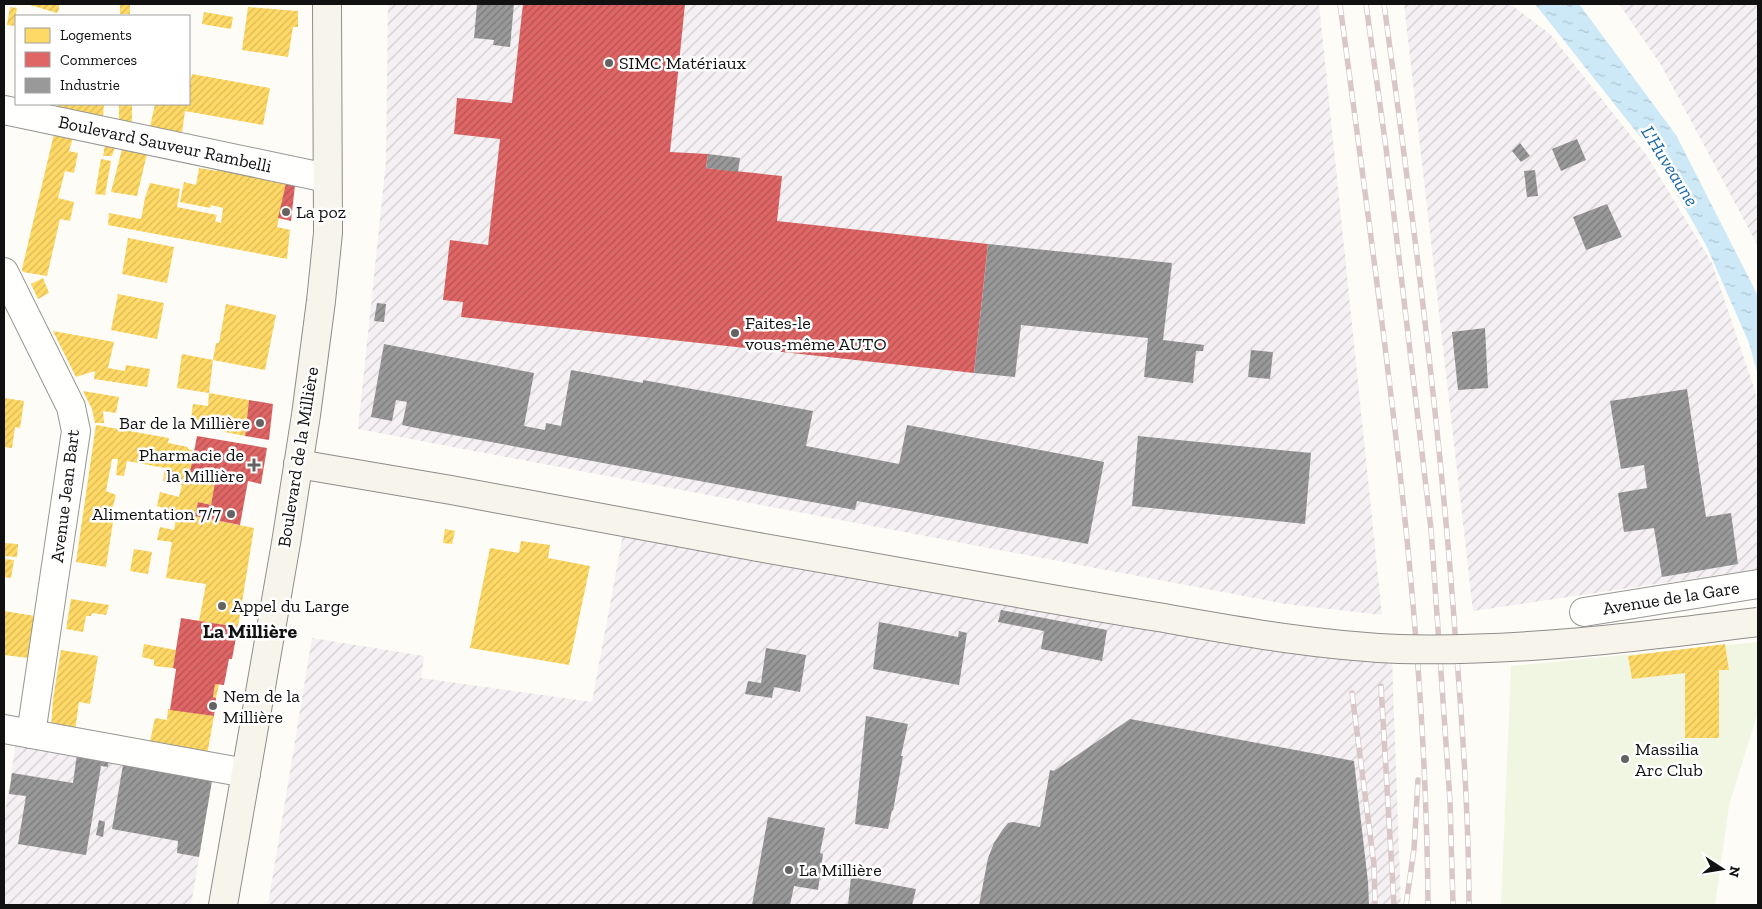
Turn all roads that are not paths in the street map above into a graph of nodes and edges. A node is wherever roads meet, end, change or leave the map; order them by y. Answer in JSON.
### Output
{"nodes":[{"id":1,"x":327,"y":4,"type":"edge"},
{"id":2,"x":4,"y":110,"type":"edge"},
{"id":3,"x":327,"y":178,"type":"junction"},
{"id":4,"x":4,"y":272,"type":"edge"},
{"id":5,"x":298,"y":464,"type":"junction"},
{"id":6,"x":1758,"y":584,"type":"edge"},
{"id":7,"x":1584,"y":612,"type":"dead end"},
{"id":8,"x":1758,"y":622,"type":"edge"},
{"id":9,"x":4,"y":729,"type":"edge"},
{"id":10,"x":31,"y":734,"type":"junction"},
{"id":11,"x":246,"y":773,"type":"junction"},
{"id":12,"x":223,"y":905,"type":"edge"}],
"edges":[{"from":1,"to":3,"type":"street","name":"Boulevard de la Millière"},
{"from":2,"to":3,"type":"street","name":"Boulevard Sauveur Rambelli"},
{"from":3,"to":5,"type":"street","name":"Boulevard de la Millière"},
{"from":4,"to":10,"type":"street","name":"Avenue Jean Bart"},
{"from":5,"to":8,"type":"street","bridge":true},
{"from":5,"to":11,"type":"street","name":"Boulevard de la Millière"},
{"from":6,"to":7,"type":"street","name":"Avenue de la Gare"},
{"from":9,"to":10,"type":"street"},
{"from":10,"to":11,"type":"street"},
{"from":11,"to":12,"type":"street","name":"Boulevard de la Millière"}]}
